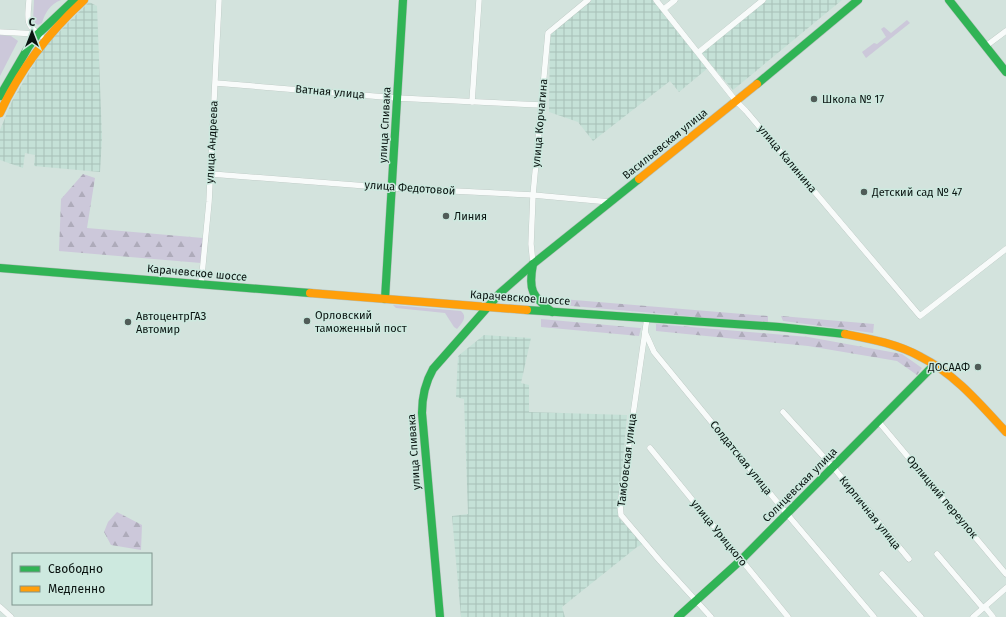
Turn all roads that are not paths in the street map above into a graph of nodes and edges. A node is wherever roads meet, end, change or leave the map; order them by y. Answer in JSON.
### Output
{"nodes":[{"id":1,"x":29,"y":0,"type":"edge"},
{"id":2,"x":74,"y":0,"type":"edge"},
{"id":3,"x":84,"y":0,"type":"edge"},
{"id":4,"x":219,"y":0,"type":"edge"},
{"id":5,"x":403,"y":0,"type":"edge"},
{"id":6,"x":479,"y":0,"type":"edge"},
{"id":7,"x":588,"y":0,"type":"edge"},
{"id":8,"x":656,"y":0,"type":"edge"},
{"id":9,"x":675,"y":0,"type":"edge"},
{"id":10,"x":763,"y":0,"type":"edge"},
{"id":11,"x":858,"y":0,"type":"edge"},
{"id":12,"x":949,"y":0,"type":"edge"},
{"id":13,"x":664,"y":9,"type":"junction"},
{"id":14,"x":1006,"y":31,"type":"edge"},
{"id":15,"x":0,"y":32,"type":"edge"},
{"id":16,"x":42,"y":37,"type":"junction"},
{"id":17,"x":986,"y":46,"type":"junction"},
{"id":18,"x":699,"y":52,"type":"junction"},
{"id":19,"x":1006,"y":72,"type":"edge"},
{"id":20,"x":216,"y":83,"type":"junction"},
{"id":21,"x":0,"y":96,"type":"edge"},
{"id":22,"x":397,"y":98,"type":"junction"},
{"id":23,"x":736,"y":101,"type":"junction"},
{"id":24,"x":472,"y":102,"type":"junction"},
{"id":25,"x":541,"y":105,"type":"junction"},
{"id":26,"x":0,"y":113,"type":"edge"},
{"id":27,"x":211,"y":174,"type":"junction"},
{"id":28,"x":393,"y":188,"type":"junction"},
{"id":29,"x":533,"y":195,"type":"junction"},
{"id":30,"x":610,"y":202,"type":"junction"},
{"id":31,"x":1006,"y":249,"type":"edge"},
{"id":32,"x":533,"y":264,"type":"junction"},
{"id":33,"x":0,"y":268,"type":"edge"},
{"id":34,"x":201,"y":285,"type":"junction"},
{"id":35,"x":384,"y":299,"type":"junction"},
{"id":36,"x":487,"y":307,"type":"junction"},
{"id":37,"x":552,"y":312,"type":"junction"},
{"id":38,"x":647,"y":318,"type":"junction"},
{"id":39,"x":646,"y":332,"type":"junction"},
{"id":40,"x":934,"y":365,"type":"junction"},
{"id":41,"x":784,"y":412,"type":"dead end"},
{"id":42,"x":878,"y":421,"type":"junction"},
{"id":43,"x":1004,"y":427,"type":"edge"},
{"id":44,"x":650,"y":448,"type":"dead end"},
{"id":45,"x":833,"y":467,"type":"junction"},
{"id":46,"x":786,"y":514,"type":"junction"},
{"id":47,"x":937,"y":554,"type":"dead end"},
{"id":48,"x":741,"y":560,"type":"junction"},
{"id":49,"x":909,"y":560,"type":"dead end"},
{"id":50,"x":882,"y":574,"type":"dead end"},
{"id":51,"x":1006,"y":574,"type":"edge"},
{"id":52,"x":1006,"y":588,"type":"edge"},
{"id":53,"x":697,"y":600,"type":"junction"},
{"id":54,"x":0,"y":607,"type":"edge"},
{"id":55,"x":984,"y":608,"type":"junction"},
{"id":56,"x":11,"y":617,"type":"edge"},
{"id":57,"x":440,"y":617,"type":"edge"},
{"id":58,"x":678,"y":617,"type":"edge"},
{"id":59,"x":711,"y":617,"type":"edge"},
{"id":60,"x":788,"y":617,"type":"edge"},
{"id":61,"x":874,"y":617,"type":"edge"},
{"id":62,"x":921,"y":617,"type":"edge"},
{"id":63,"x":973,"y":617,"type":"edge"},
{"id":64,"x":993,"y":617,"type":"edge"}],
"edges":[{"from":1,"to":16,"type":"street"},
{"from":2,"to":16,"type":"main road"},
{"from":3,"to":16,"type":"main road"},
{"from":4,"to":20,"type":"street","name":"улица Андреева"},
{"from":5,"to":22,"type":"main road","name":"улица Спивака"},
{"from":6,"to":24,"type":"street"},
{"from":7,"to":25,"type":"street","name":"улица Корчагина"},
{"from":8,"to":13,"type":"street","name":"улица Калинина"},
{"from":9,"to":13,"type":"street"},
{"from":10,"to":18,"type":"street"},
{"from":11,"to":23,"type":"main road","name":"Васильевская улица"},
{"from":12,"to":17,"type":"main road"},
{"from":13,"to":18,"type":"street","name":"улица Калинина"},
{"from":14,"to":17,"type":"street"},
{"from":15,"to":16,"type":"street"},
{"from":16,"to":21,"type":"main road"},
{"from":16,"to":26,"type":"main road"},
{"from":17,"to":19,"type":"main road"},
{"from":18,"to":23,"type":"street","name":"улица Калинина"},
{"from":20,"to":22,"type":"street","name":"Ватная улица"},
{"from":20,"to":27,"type":"street","name":"улица Андреева"},
{"from":22,"to":24,"type":"street","name":"Ватная улица"},
{"from":22,"to":28,"type":"main road","name":"улица Спивака"},
{"from":23,"to":30,"type":"main road","name":"Васильевская улица"},
{"from":23,"to":31,"type":"street","name":"улица Калинина"},
{"from":24,"to":25,"type":"street","name":"Ватная улица"},
{"from":25,"to":29,"type":"street","name":"улица Корчагина"},
{"from":27,"to":28,"type":"street","name":"улица Федотовой"},
{"from":27,"to":34,"type":"street","name":"улица Андреева"},
{"from":28,"to":29,"type":"street","name":"улица Федотовой"},
{"from":28,"to":35,"type":"main road","name":"улица Спивака"},
{"from":29,"to":30,"type":"street","name":"улица Федотовой"},
{"from":29,"to":32,"type":"street","name":"улица Корчагина"},
{"from":30,"to":32,"type":"main road","name":"Васильевская улица"},
{"from":32,"to":36,"type":"main road","name":"Васильевская улица"},
{"from":32,"to":37,"type":"main road"},
{"from":33,"to":34,"type":"main road","name":"Карачевское шоссе"},
{"from":34,"to":35,"type":"main road","name":"Карачевское шоссе"},
{"from":35,"to":36,"type":"main road","name":"Карачевское шоссе"},
{"from":36,"to":37,"type":"main road","name":"Карачевское шоссе"},
{"from":36,"to":57,"type":"main road","name":"улица Спивака"},
{"from":37,"to":38,"type":"main road","name":"Карачевское шоссе"},
{"from":38,"to":39,"type":"street","name":"Тамбовская улица"},
{"from":38,"to":40,"type":"main road","name":"Карачевское шоссе"},
{"from":39,"to":46,"type":"street","name":"Солдатская улица"},
{"from":39,"to":53,"type":"street","name":"Тамбовская улица"},
{"from":40,"to":42,"type":"main road","name":"Солнцевская улица"},
{"from":40,"to":43,"type":"main road","name":"Карачевское шоссе"},
{"from":41,"to":45,"type":"street","name":"Кирпичная улица"},
{"from":42,"to":45,"type":"main road","name":"Солнцевская улица"},
{"from":42,"to":51,"type":"street","name":"Орлицкий переулок"},
{"from":44,"to":48,"type":"street","name":"улица Урицкого"},
{"from":45,"to":46,"type":"main road","name":"Солнцевская улица"},
{"from":45,"to":49,"type":"street","name":"Кирпичная улица"},
{"from":46,"to":48,"type":"main road","name":"Солнцевская улица"},
{"from":46,"to":61,"type":"street","name":"Солдатская улица"},
{"from":47,"to":55,"type":"street"},
{"from":48,"to":53,"type":"main road","name":"Солнцевская улица"},
{"from":48,"to":60,"type":"street","name":"улица Урицкого"},
{"from":50,"to":62,"type":"street"},
{"from":52,"to":55,"type":"street"},
{"from":53,"to":58,"type":"main road","name":"Солнцевская улица"},
{"from":53,"to":59,"type":"street","name":"Тамбовская улица"},
{"from":54,"to":56,"type":"street"},
{"from":55,"to":63,"type":"street"},
{"from":55,"to":64,"type":"street"}]}
